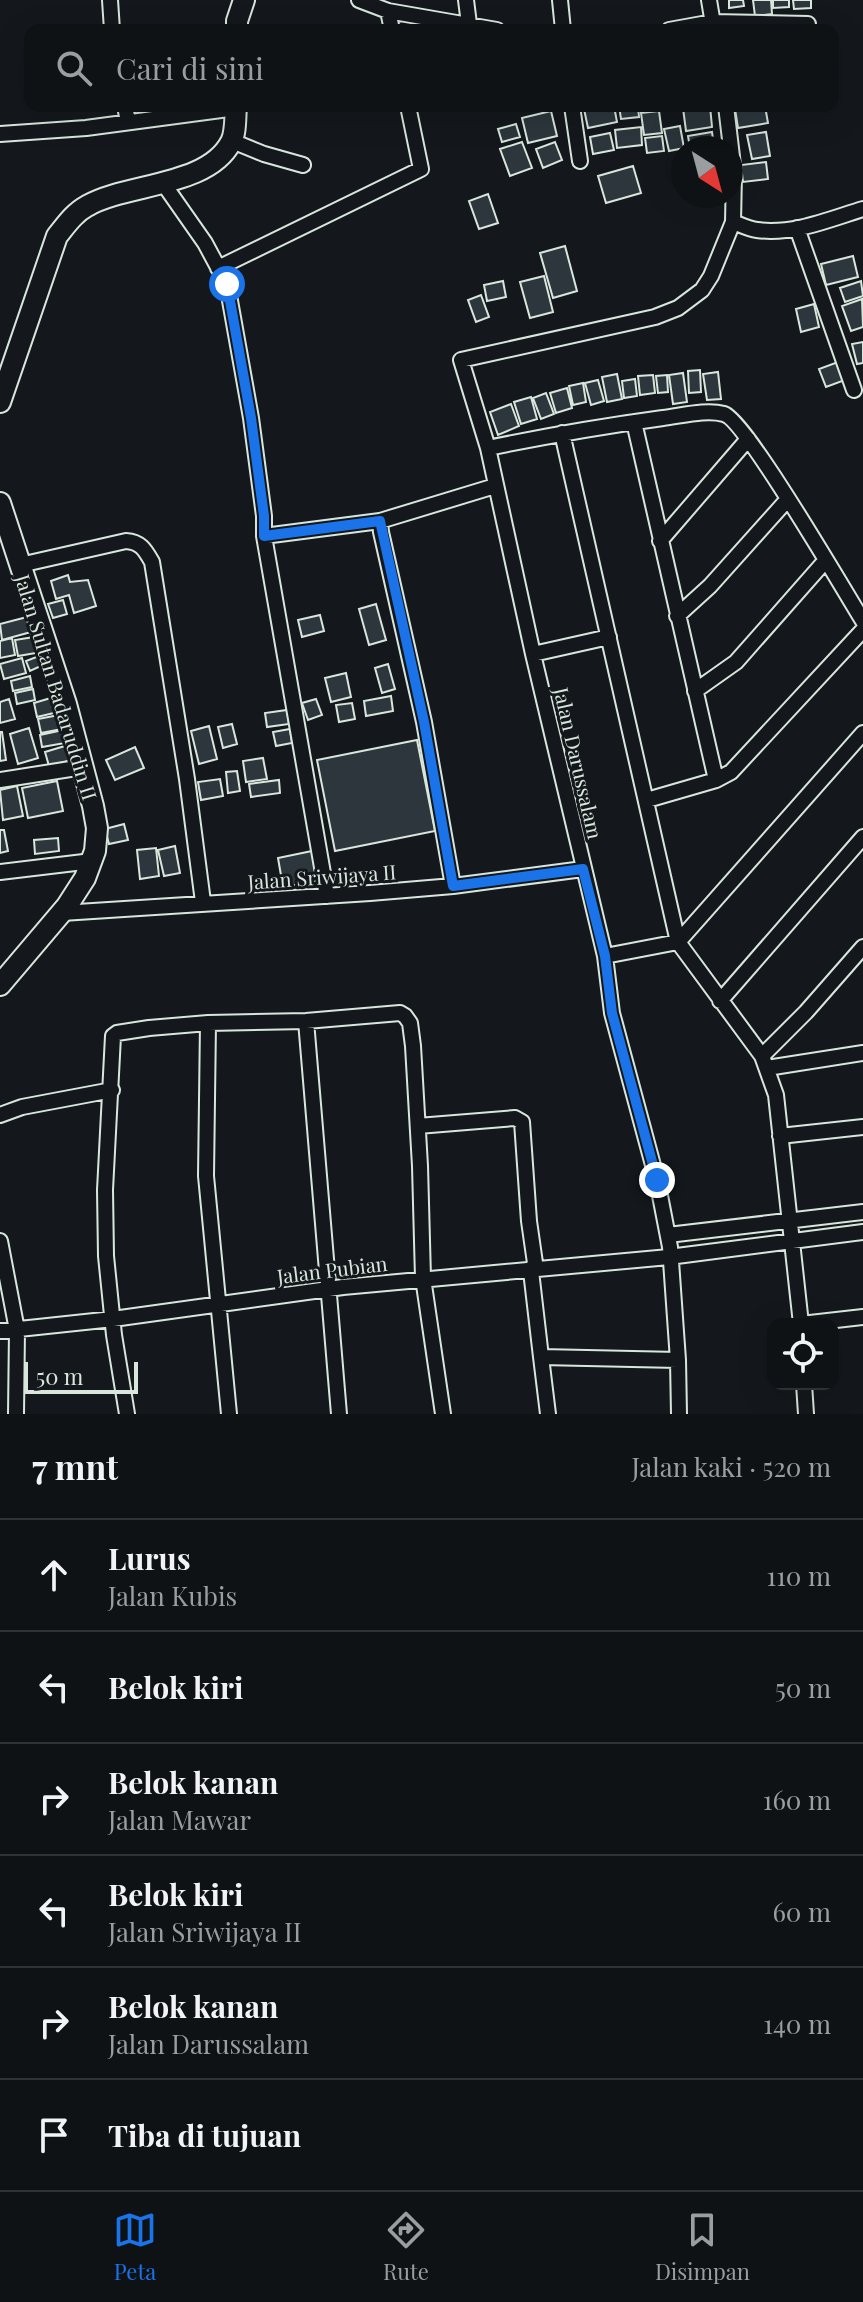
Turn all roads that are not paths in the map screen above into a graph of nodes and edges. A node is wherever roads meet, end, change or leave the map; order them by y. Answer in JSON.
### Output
{"nodes":[{"id":1,"x":110,"y":0,"type":"edge"},
{"id":2,"x":244,"y":0,"type":"edge"},
{"id":3,"x":359,"y":0,"type":"edge"},
{"id":4,"x":466,"y":0,"type":"edge"},
{"id":5,"x":560,"y":0,"type":"edge"},
{"id":6,"x":709,"y":0,"type":"edge"},
{"id":7,"x":388,"y":11,"type":"junction"},
{"id":8,"x":112,"y":24,"type":"edge"},
{"id":9,"x":237,"y":24,"type":"edge"},
{"id":10,"x":391,"y":24,"type":"edge"},
{"id":11,"x":469,"y":24,"type":"joint"},
{"id":12,"x":562,"y":24,"type":"edge"},
{"id":13,"x":713,"y":24,"type":"edge"},
{"id":14,"x":126,"y":112,"type":"edge"},
{"id":15,"x":200,"y":112,"type":"edge"},
{"id":16,"x":235,"y":112,"type":"edge"},
{"id":17,"x":409,"y":112,"type":"edge"},
{"id":18,"x":573,"y":112,"type":"edge"},
{"id":19,"x":727,"y":112,"type":"edge"},
{"id":20,"x":128,"y":122,"type":"junction"},
{"id":21,"x":0,"y":134,"type":"edge"},
{"id":22,"x":730,"y":136,"type":"edge"},
{"id":23,"x":232,"y":141,"type":"junction"},
{"id":24,"x":580,"y":161,"type":"dead end"},
{"id":25,"x":303,"y":165,"type":"dead end"},
{"id":26,"x":163,"y":183,"type":"junction"},
{"id":27,"x":733,"y":208,"type":"edge"},
{"id":28,"x":863,"y":209,"type":"edge"},
{"id":29,"x":733,"y":222,"type":"junction"},
{"id":30,"x":797,"y":228,"type":"junction"},
{"id":31,"x":218,"y":268,"type":"junction"},
{"id":32,"x":854,"y":390,"type":"dead end"},
{"id":33,"x":0,"y":402,"type":"edge"},
{"id":34,"x":634,"y":422,"type":"junction"},
{"id":35,"x":562,"y":433,"type":"junction"},
{"id":36,"x":748,"y":439,"type":"junction"},
{"id":37,"x":488,"y":448,"type":"junction"},
{"id":38,"x":495,"y":486,"type":"junction"},
{"id":39,"x":788,"y":499,"type":"junction"},
{"id":40,"x":0,"y":503,"type":"edge"},
{"id":41,"x":380,"y":521,"type":"junction"},
{"id":42,"x":264,"y":536,"type":"junction"},
{"id":43,"x":660,"y":541,"type":"junction"},
{"id":44,"x":826,"y":560,"type":"junction"},
{"id":45,"x":20,"y":565,"type":"junction"},
{"id":46,"x":677,"y":616,"type":"junction"},
{"id":47,"x":863,"y":621,"type":"edge"},
{"id":48,"x":863,"y":630,"type":"edge"},
{"id":49,"x":609,"y":637,"type":"junction"},
{"id":50,"x":533,"y":654,"type":"junction"},
{"id":51,"x":695,"y":691,"type":"junction"},
{"id":52,"x":863,"y":733,"type":"edge"},
{"id":53,"x":83,"y":767,"type":"junction"},
{"id":54,"x":0,"y":780,"type":"edge"},
{"id":55,"x":716,"y":780,"type":"junction"},
{"id":56,"x":647,"y":800,"type":"junction"},
{"id":57,"x":863,"y":837,"type":"edge"},
{"id":58,"x":92,"y":861,"type":"junction"},
{"id":59,"x":583,"y":869,"type":"junction"},
{"id":60,"x":0,"y":872,"type":"edge"},
{"id":61,"x":453,"y":886,"type":"junction"},
{"id":62,"x":327,"y":896,"type":"junction"},
{"id":63,"x":203,"y":902,"type":"junction"},
{"id":64,"x":62,"y":913,"type":"junction"},
{"id":65,"x":678,"y":942,"type":"junction"},
{"id":66,"x":863,"y":947,"type":"edge"},
{"id":67,"x":605,"y":956,"type":"junction"},
{"id":68,"x":0,"y":985,"type":"edge"},
{"id":69,"x":720,"y":1001,"type":"junction"},
{"id":70,"x":306,"y":1021,"type":"junction"},
{"id":71,"x":208,"y":1023,"type":"junction"},
{"id":72,"x":863,"y":1053,"type":"edge"},
{"id":73,"x":765,"y":1062,"type":"junction"},
{"id":74,"x":112,"y":1090,"type":"junction"},
{"id":75,"x":0,"y":1115,"type":"edge"},
{"id":76,"x":418,"y":1126,"type":"junction"},
{"id":77,"x":863,"y":1127,"type":"edge"},
{"id":78,"x":780,"y":1136,"type":"junction"},
{"id":79,"x":863,"y":1212,"type":"edge"},
{"id":80,"x":790,"y":1221,"type":"junction"},
{"id":81,"x":863,"y":1232,"type":"edge"},
{"id":82,"x":668,"y":1235,"type":"junction"},
{"id":83,"x":0,"y":1241,"type":"edge"},
{"id":84,"x":792,"y":1241,"type":"junction"},
{"id":85,"x":669,"y":1257,"type":"junction"},
{"id":86,"x":531,"y":1271,"type":"junction"},
{"id":87,"x":423,"y":1278,"type":"junction"},
{"id":88,"x":329,"y":1289,"type":"junction"},
{"id":89,"x":218,"y":1303,"type":"junction"},
{"id":90,"x":863,"y":1317,"type":"edge"},
{"id":91,"x":800,"y":1318,"type":"edge"},
{"id":92,"x":113,"y":1319,"type":"junction"},
{"id":93,"x":839,"y":1320,"type":"edge"},
{"id":94,"x":17,"y":1330,"type":"junction"},
{"id":95,"x":0,"y":1331,"type":"edge"},
{"id":96,"x":541,"y":1357,"type":"junction"},
{"id":97,"x":678,"y":1360,"type":"junction"},
{"id":98,"x":804,"y":1390,"type":"edge"},
{"id":99,"x":16,"y":1414,"type":"edge"},
{"id":100,"x":127,"y":1414,"type":"edge"},
{"id":101,"x":229,"y":1414,"type":"edge"},
{"id":102,"x":339,"y":1414,"type":"edge"},
{"id":103,"x":443,"y":1414,"type":"edge"},
{"id":104,"x":548,"y":1414,"type":"edge"},
{"id":105,"x":679,"y":1414,"type":"edge"},
{"id":106,"x":806,"y":1414,"type":"edge"}],
"edges":[{"from":1,"to":8,"type":"street"},
{"from":2,"to":9,"type":"street"},
{"from":3,"to":7,"type":"street"},
{"from":4,"to":11,"type":"street"},
{"from":5,"to":12,"type":"street"},
{"from":6,"to":13,"type":"street"},
{"from":7,"to":10,"type":"street"},
{"from":7,"to":11,"type":"street"},
{"from":14,"to":20,"type":"street"},
{"from":15,"to":20,"type":"street"},
{"from":16,"to":23,"type":"street"},
{"from":17,"to":31,"type":"street"},
{"from":18,"to":24,"type":"street"},
{"from":19,"to":22,"type":"street"},
{"from":20,"to":21,"type":"street"},
{"from":23,"to":25,"type":"street"},
{"from":23,"to":26,"type":"street"},
{"from":26,"to":31,"type":"street"},
{"from":26,"to":33,"type":"street"},
{"from":27,"to":29,"type":"street"},
{"from":28,"to":30,"type":"street"},
{"from":29,"to":30,"type":"street"},
{"from":29,"to":37,"type":"street","name":"Jalan Darussalam"},
{"from":30,"to":32,"type":"street"},
{"from":31,"to":42,"type":"street"},
{"from":34,"to":35,"type":"street"},
{"from":34,"to":36,"type":"street"},
{"from":34,"to":43,"type":"street"},
{"from":35,"to":37,"type":"street"},
{"from":35,"to":49,"type":"street"},
{"from":36,"to":39,"type":"street"},
{"from":36,"to":43,"type":"street"},
{"from":37,"to":38,"type":"street","name":"Jalan Darussalam"},
{"from":38,"to":41,"type":"street"},
{"from":38,"to":50,"type":"street","name":"Jalan Darussalam"},
{"from":39,"to":44,"type":"street"},
{"from":39,"to":46,"type":"street"},
{"from":40,"to":45,"type":"street","name":"Jalan Sultan Badaruddin II"},
{"from":41,"to":42,"type":"street"},
{"from":41,"to":61,"type":"street"},
{"from":42,"to":62,"type":"street"},
{"from":43,"to":46,"type":"street"},
{"from":44,"to":47,"type":"street"},
{"from":44,"to":51,"type":"street"},
{"from":45,"to":53,"type":"street","name":"Jalan Sultan Badaruddin II"},
{"from":45,"to":63,"type":"street"},
{"from":46,"to":51,"type":"street"},
{"from":48,"to":55,"type":"street"},
{"from":49,"to":50,"type":"street"},
{"from":49,"to":56,"type":"street"},
{"from":50,"to":59,"type":"street","name":"Jalan Darussalam"},
{"from":51,"to":55,"type":"street"},
{"from":52,"to":65,"type":"street"},
{"from":53,"to":54,"type":"street"},
{"from":53,"to":58,"type":"street","name":"Jalan Sultan Badaruddin II"},
{"from":55,"to":56,"type":"street"},
{"from":56,"to":65,"type":"street"},
{"from":57,"to":69,"type":"street"},
{"from":58,"to":60,"type":"street"},
{"from":58,"to":64,"type":"street","name":"Jalan Sultan Badaruddin II"},
{"from":59,"to":61,"type":"street","name":"Jalan Sriwijaya II"},
{"from":59,"to":67,"type":"street","name":"Jalan Darussalam"},
{"from":61,"to":62,"type":"street","name":"Jalan Sriwijaya II"},
{"from":62,"to":63,"type":"street","name":"Jalan Sriwijaya II"},
{"from":63,"to":64,"type":"street","name":"Jalan Sriwijaya II"},
{"from":64,"to":68,"type":"street","name":"Jalan Sultan Badaruddin II"},
{"from":65,"to":67,"type":"street"},
{"from":65,"to":69,"type":"street"},
{"from":66,"to":73,"type":"street"},
{"from":67,"to":82,"type":"street","name":"Jalan Darussalam"},
{"from":69,"to":73,"type":"street"},
{"from":70,"to":71,"type":"street"},
{"from":70,"to":76,"type":"street"},
{"from":70,"to":88,"type":"street"},
{"from":71,"to":74,"type":"street"},
{"from":71,"to":89,"type":"street"},
{"from":72,"to":73,"type":"street"},
{"from":73,"to":78,"type":"street"},
{"from":74,"to":75,"type":"street"},
{"from":74,"to":92,"type":"street"},
{"from":76,"to":86,"type":"street"},
{"from":76,"to":87,"type":"street"},
{"from":77,"to":78,"type":"street"},
{"from":78,"to":80,"type":"street"},
{"from":79,"to":80,"type":"street"},
{"from":80,"to":82,"type":"street"},
{"from":80,"to":84,"type":"street"},
{"from":81,"to":84,"type":"street","name":"Jalan Pubian"},
{"from":82,"to":85,"type":"street","name":"Jalan Darussalam"},
{"from":83,"to":94,"type":"street"},
{"from":84,"to":85,"type":"street","name":"Jalan Pubian"},
{"from":84,"to":91,"type":"street"},
{"from":85,"to":86,"type":"street","name":"Jalan Pubian"},
{"from":85,"to":97,"type":"street","name":"Jalan Darussalam"},
{"from":86,"to":87,"type":"street","name":"Jalan Pubian"},
{"from":86,"to":96,"type":"street"},
{"from":87,"to":88,"type":"street","name":"Jalan Pubian"},
{"from":87,"to":103,"type":"street"},
{"from":88,"to":89,"type":"street","name":"Jalan Pubian"},
{"from":88,"to":102,"type":"street"},
{"from":89,"to":92,"type":"street","name":"Jalan Pubian"},
{"from":89,"to":101,"type":"street"},
{"from":90,"to":93,"type":"street"},
{"from":92,"to":94,"type":"street","name":"Jalan Pubian"},
{"from":92,"to":100,"type":"street"},
{"from":94,"to":95,"type":"street","name":"Jalan Pubian"},
{"from":94,"to":99,"type":"street"},
{"from":96,"to":97,"type":"street"},
{"from":96,"to":104,"type":"street"},
{"from":97,"to":105,"type":"street","name":"Jalan Darussalam"},
{"from":98,"to":106,"type":"street"}]}
